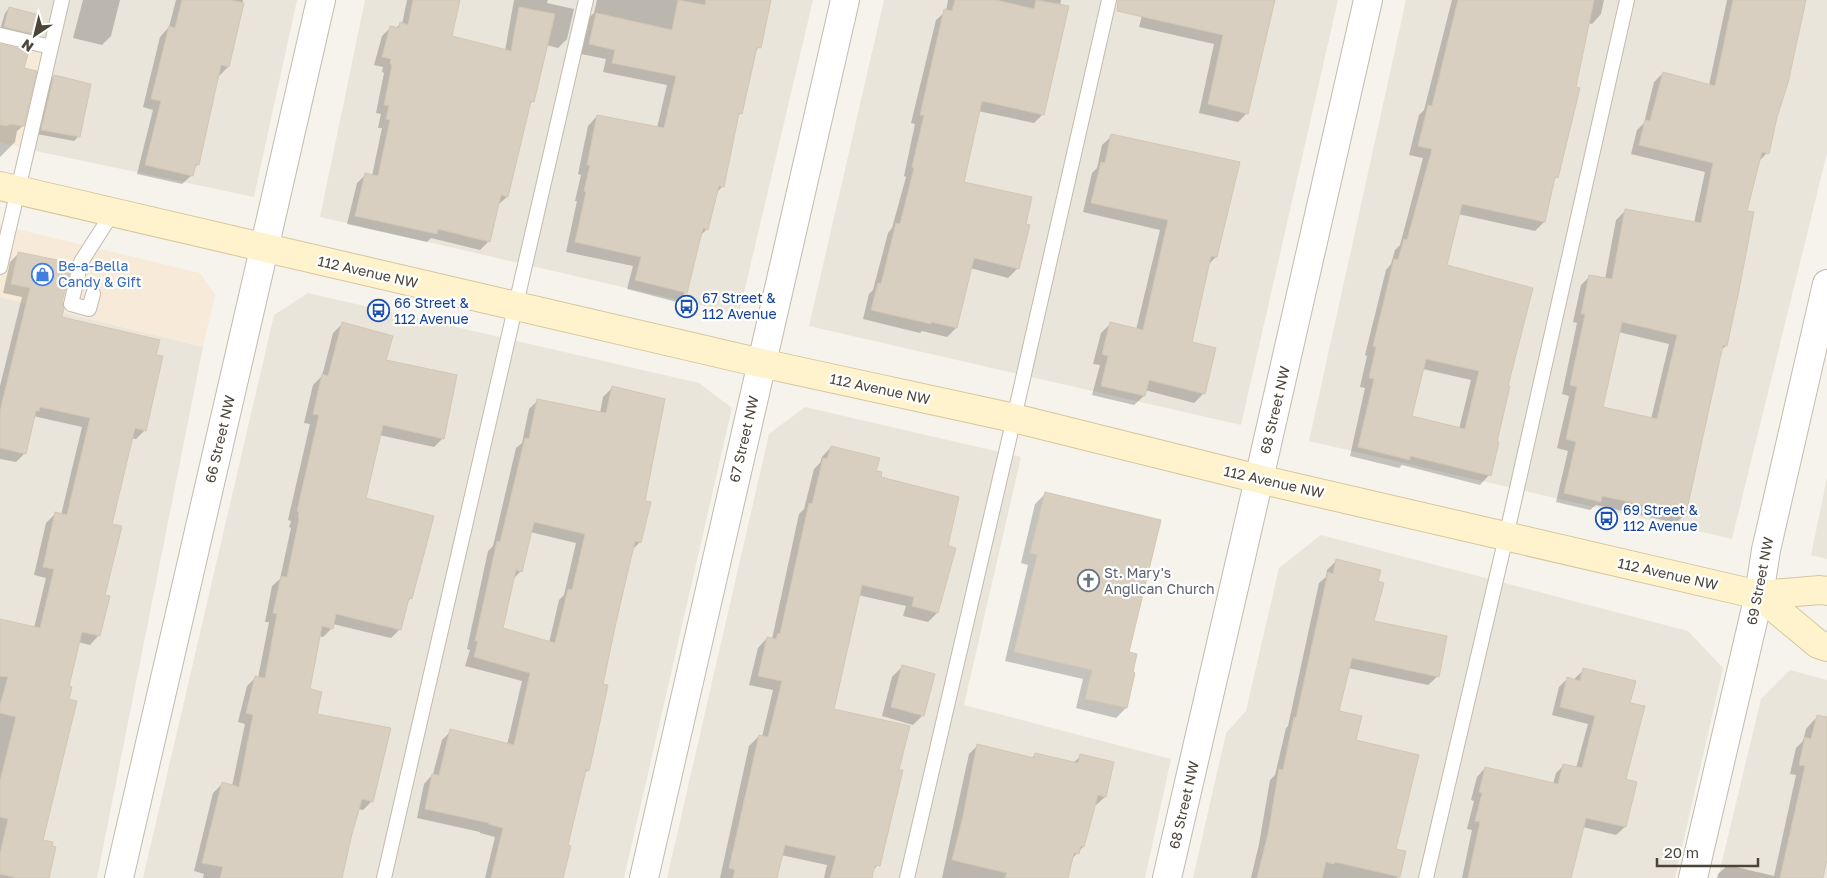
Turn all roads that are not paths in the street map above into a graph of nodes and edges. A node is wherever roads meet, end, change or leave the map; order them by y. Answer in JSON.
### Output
{"nodes":[{"id":1,"x":62,"y":0,"type":"edge"},
{"id":2,"x":321,"y":0,"type":"edge"},
{"id":3,"x":586,"y":0,"type":"edge"},
{"id":4,"x":846,"y":0,"type":"edge"},
{"id":5,"x":1109,"y":0,"type":"edge"},
{"id":6,"x":1368,"y":0,"type":"edge"},
{"id":7,"x":1627,"y":0,"type":"edge"},
{"id":8,"x":0,"y":35,"type":"edge"},
{"id":9,"x":51,"y":47,"type":"junction"},
{"id":10,"x":9,"y":188,"type":"edge"},
{"id":11,"x":113,"y":212,"type":"junction"},
{"id":12,"x":264,"y":249,"type":"junction"},
{"id":13,"x":0,"y":267,"type":"edge"},
{"id":14,"x":1827,"y":284,"type":"edge"},
{"id":15,"x":93,"y":294,"type":"dead end"},
{"id":16,"x":516,"y":305,"type":"junction"},
{"id":17,"x":761,"y":363,"type":"junction"},
{"id":18,"x":1014,"y":418,"type":"junction"},
{"id":19,"x":1259,"y":479,"type":"junction"},
{"id":20,"x":1506,"y":537,"type":"junction"},
{"id":21,"x":1827,"y":591,"type":"edge"},
{"id":22,"x":1759,"y":595,"type":"junction"},
{"id":23,"x":1827,"y":647,"type":"edge"},
{"id":24,"x":118,"y":878,"type":"edge"},
{"id":25,"x":384,"y":878,"type":"edge"},
{"id":26,"x":644,"y":878,"type":"edge"},
{"id":27,"x":907,"y":878,"type":"edge"},
{"id":28,"x":1167,"y":878,"type":"edge"},
{"id":29,"x":1426,"y":878,"type":"edge"},
{"id":30,"x":1693,"y":878,"type":"edge"}],
"edges":[{"from":1,"to":9,"type":"lane"},
{"from":2,"to":12,"type":"street","name":"66 Street NW"},
{"from":3,"to":16,"type":"lane"},
{"from":4,"to":17,"type":"street","name":"67 Street NW"},
{"from":5,"to":18,"type":"lane"},
{"from":6,"to":19,"type":"street","name":"68 Street NW"},
{"from":7,"to":20,"type":"lane"},
{"from":8,"to":9,"type":"lane"},
{"from":9,"to":10,"type":"lane"},
{"from":10,"to":11,"type":"main road","name":"112 Avenue NW"},
{"from":10,"to":13,"type":"lane"},
{"from":11,"to":12,"type":"main road","name":"112 Avenue NW"},
{"from":11,"to":15,"type":"lane"},
{"from":12,"to":16,"type":"main road","name":"112 Avenue NW"},
{"from":12,"to":24,"type":"street","name":"66 Street NW"},
{"from":14,"to":22,"type":"street","name":"69 Street NW"},
{"from":16,"to":17,"type":"main road","name":"112 Avenue NW"},
{"from":16,"to":25,"type":"lane"},
{"from":17,"to":18,"type":"main road","name":"112 Avenue NW"},
{"from":17,"to":26,"type":"street","name":"67 Street NW"},
{"from":18,"to":19,"type":"main road","name":"112 Avenue NW"},
{"from":18,"to":27,"type":"lane"},
{"from":19,"to":20,"type":"main road","name":"112 Avenue NW"},
{"from":19,"to":28,"type":"street","name":"68 Street NW"},
{"from":20,"to":22,"type":"main road","name":"112 Avenue NW"},
{"from":20,"to":29,"type":"lane"},
{"from":21,"to":22,"type":"main road","name":"112 Avenue NW"},
{"from":22,"to":23,"type":"main road","name":"112 Avenue NW"},
{"from":22,"to":30,"type":"street","name":"69 Street NW"}]}
